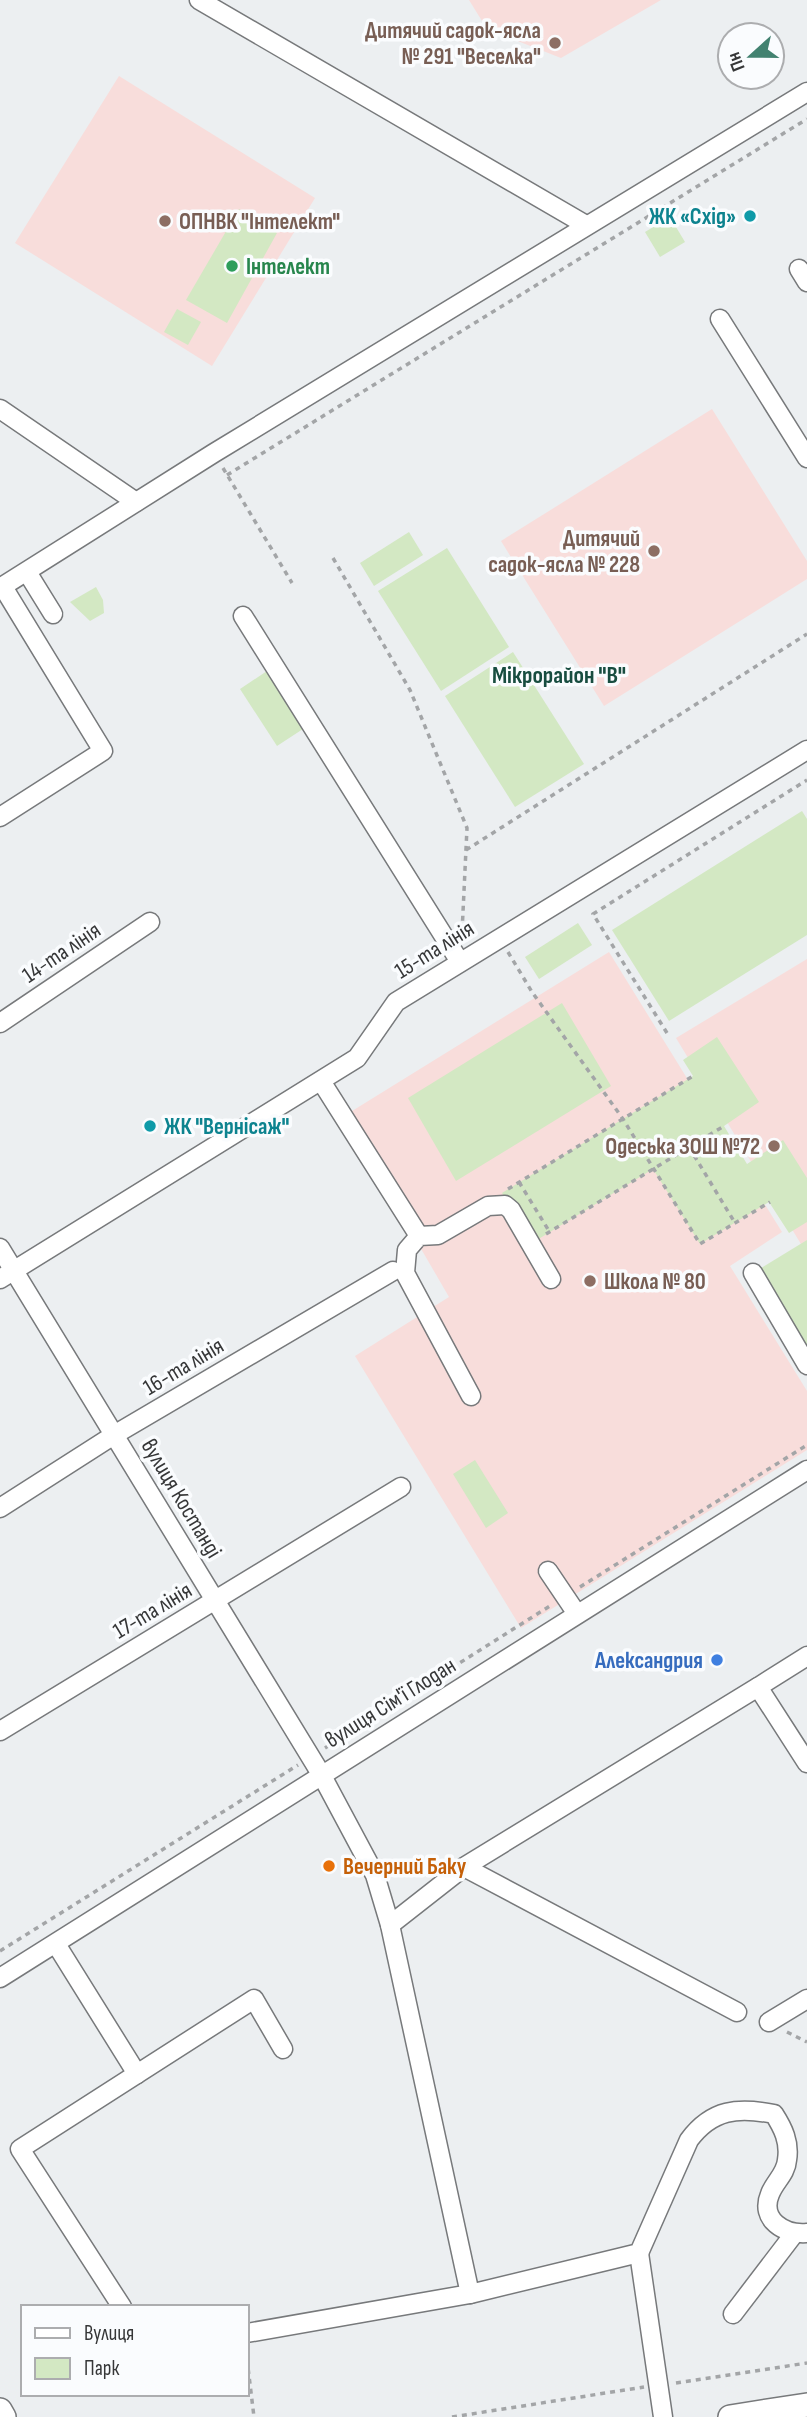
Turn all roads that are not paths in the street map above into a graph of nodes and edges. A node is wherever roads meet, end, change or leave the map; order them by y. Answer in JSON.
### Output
{"nodes":[{"id":1,"x":199,"y":0,"type":"edge"},
{"id":2,"x":804,"y":100,"type":"edge"},
{"id":3,"x":586,"y":225,"type":"junction"},
{"id":4,"x":720,"y":319,"type":"dead end"},
{"id":5,"x":0,"y":409,"type":"edge"},
{"id":6,"x":807,"y":458,"type":"edge"},
{"id":7,"x":136,"y":502,"type":"junction"},
{"id":8,"x":27,"y":572,"type":"junction"},
{"id":9,"x":1,"y":588,"type":"edge"},
{"id":10,"x":53,"y":606,"type":"dead end"},
{"id":11,"x":243,"y":616,"type":"dead end"},
{"id":12,"x":807,"y":750,"type":"edge"},
{"id":13,"x":0,"y":817,"type":"edge"},
{"id":14,"x":150,"y":922,"type":"dead end"},
{"id":15,"x":460,"y":962,"type":"junction"},
{"id":16,"x":0,"y":1023,"type":"edge"},
{"id":17,"x":321,"y":1081,"type":"junction"},
{"id":18,"x":419,"y":1236,"type":"junction"},
{"id":19,"x":0,"y":1248,"type":"edge"},
{"id":20,"x":393,"y":1270,"type":"dead end"},
{"id":21,"x":753,"y":1273,"type":"dead end"},
{"id":22,"x":7,"y":1275,"type":"edge"},
{"id":23,"x":551,"y":1279,"type":"dead end"},
{"id":24,"x":807,"y":1365,"type":"edge"},
{"id":25,"x":471,"y":1396,"type":"dead end"},
{"id":26,"x":114,"y":1435,"type":"junction"},
{"id":27,"x":807,"y":1470,"type":"edge"},
{"id":28,"x":401,"y":1487,"type":"dead end"},
{"id":29,"x":0,"y":1508,"type":"edge"},
{"id":30,"x":548,"y":1571,"type":"dead end"},
{"id":31,"x":215,"y":1601,"type":"junction"},
{"id":32,"x":577,"y":1614,"type":"junction"},
{"id":33,"x":807,"y":1656,"type":"edge"},
{"id":34,"x":758,"y":1687,"type":"junction"},
{"id":35,"x":0,"y":1731,"type":"edge"},
{"id":36,"x":807,"y":1763,"type":"edge"},
{"id":37,"x":321,"y":1774,"type":"junction"},
{"id":38,"x":464,"y":1867,"type":"junction"},
{"id":39,"x":390,"y":1925,"type":"junction"},
{"id":40,"x":56,"y":1944,"type":"junction"},
{"id":41,"x":0,"y":1979,"type":"edge"},
{"id":42,"x":807,"y":1999,"type":"edge"},
{"id":43,"x":737,"y":2012,"type":"dead end"},
{"id":44,"x":769,"y":2022,"type":"dead end"},
{"id":45,"x":283,"y":2049,"type":"dead end"},
{"id":46,"x":137,"y":2074,"type":"junction"},
{"id":47,"x":800,"y":2234,"type":"edge"},
{"id":48,"x":639,"y":2253,"type":"junction"},
{"id":49,"x":470,"y":2294,"type":"junction"},
{"id":50,"x":121,"y":2305,"type":"edge"},
{"id":51,"x":733,"y":2314,"type":"dead end"},
{"id":52,"x":248,"y":2333,"type":"edge"},
{"id":53,"x":807,"y":2405,"type":"edge"},
{"id":54,"x":0,"y":2410,"type":"edge"},
{"id":55,"x":4,"y":2417,"type":"edge"},
{"id":56,"x":663,"y":2417,"type":"edge"},
{"id":57,"x":730,"y":2417,"type":"edge"}],
"edges":[{"from":1,"to":3,"type":"street"},
{"from":2,"to":3,"type":"street"},
{"from":3,"to":7,"type":"street"},
{"from":4,"to":6,"type":"street"},
{"from":5,"to":7,"type":"street"},
{"from":7,"to":8,"type":"street"},
{"from":8,"to":9,"type":"street"},
{"from":8,"to":10,"type":"street"},
{"from":9,"to":13,"type":"street"},
{"from":11,"to":15,"type":"street"},
{"from":12,"to":15,"type":"street","name":"15-та лінія"},
{"from":14,"to":16,"type":"street","name":"14-та лінія"},
{"from":15,"to":17,"type":"street","name":"15-та лінія"},
{"from":17,"to":18,"type":"street"},
{"from":17,"to":22,"type":"street","name":"15-та лінія"},
{"from":18,"to":23,"type":"street"},
{"from":18,"to":25,"type":"street"},
{"from":19,"to":22,"type":"street","name":"вулиця Костанді"},
{"from":20,"to":26,"type":"street","name":"16-та лінія"},
{"from":21,"to":24,"type":"street"},
{"from":22,"to":26,"type":"street","name":"вулиця Костанді"},
{"from":26,"to":29,"type":"street","name":"16-та лінія"},
{"from":26,"to":31,"type":"street","name":"вулиця Костанді"},
{"from":27,"to":32,"type":"street","name":"вулиця Сім'ї Глодан"},
{"from":28,"to":31,"type":"street","name":"17-та лінія"},
{"from":30,"to":32,"type":"street"},
{"from":31,"to":35,"type":"street","name":"17-та лінія"},
{"from":31,"to":37,"type":"street","name":"вулиця Костанді"},
{"from":32,"to":37,"type":"street","name":"вулиця Сім'ї Глодан"},
{"from":33,"to":34,"type":"street"},
{"from":34,"to":36,"type":"street"},
{"from":34,"to":38,"type":"street"},
{"from":37,"to":39,"type":"street","name":"вулиця Костанді"},
{"from":37,"to":40,"type":"street","name":"вулиця Сім'ї Глодан"},
{"from":38,"to":39,"type":"street"},
{"from":38,"to":43,"type":"street"},
{"from":39,"to":49,"type":"street","name":"вулиця Костанді"},
{"from":40,"to":41,"type":"street","name":"вулиця Сім'ї Глодан"},
{"from":40,"to":46,"type":"street"},
{"from":42,"to":44,"type":"street"},
{"from":45,"to":46,"type":"street"},
{"from":46,"to":50,"type":"street"},
{"from":47,"to":48,"type":"street"},
{"from":47,"to":51,"type":"street"},
{"from":48,"to":49,"type":"street"},
{"from":48,"to":56,"type":"street"},
{"from":49,"to":52,"type":"street"},
{"from":53,"to":57,"type":"main road"},
{"from":54,"to":55,"type":"main road"}]}
